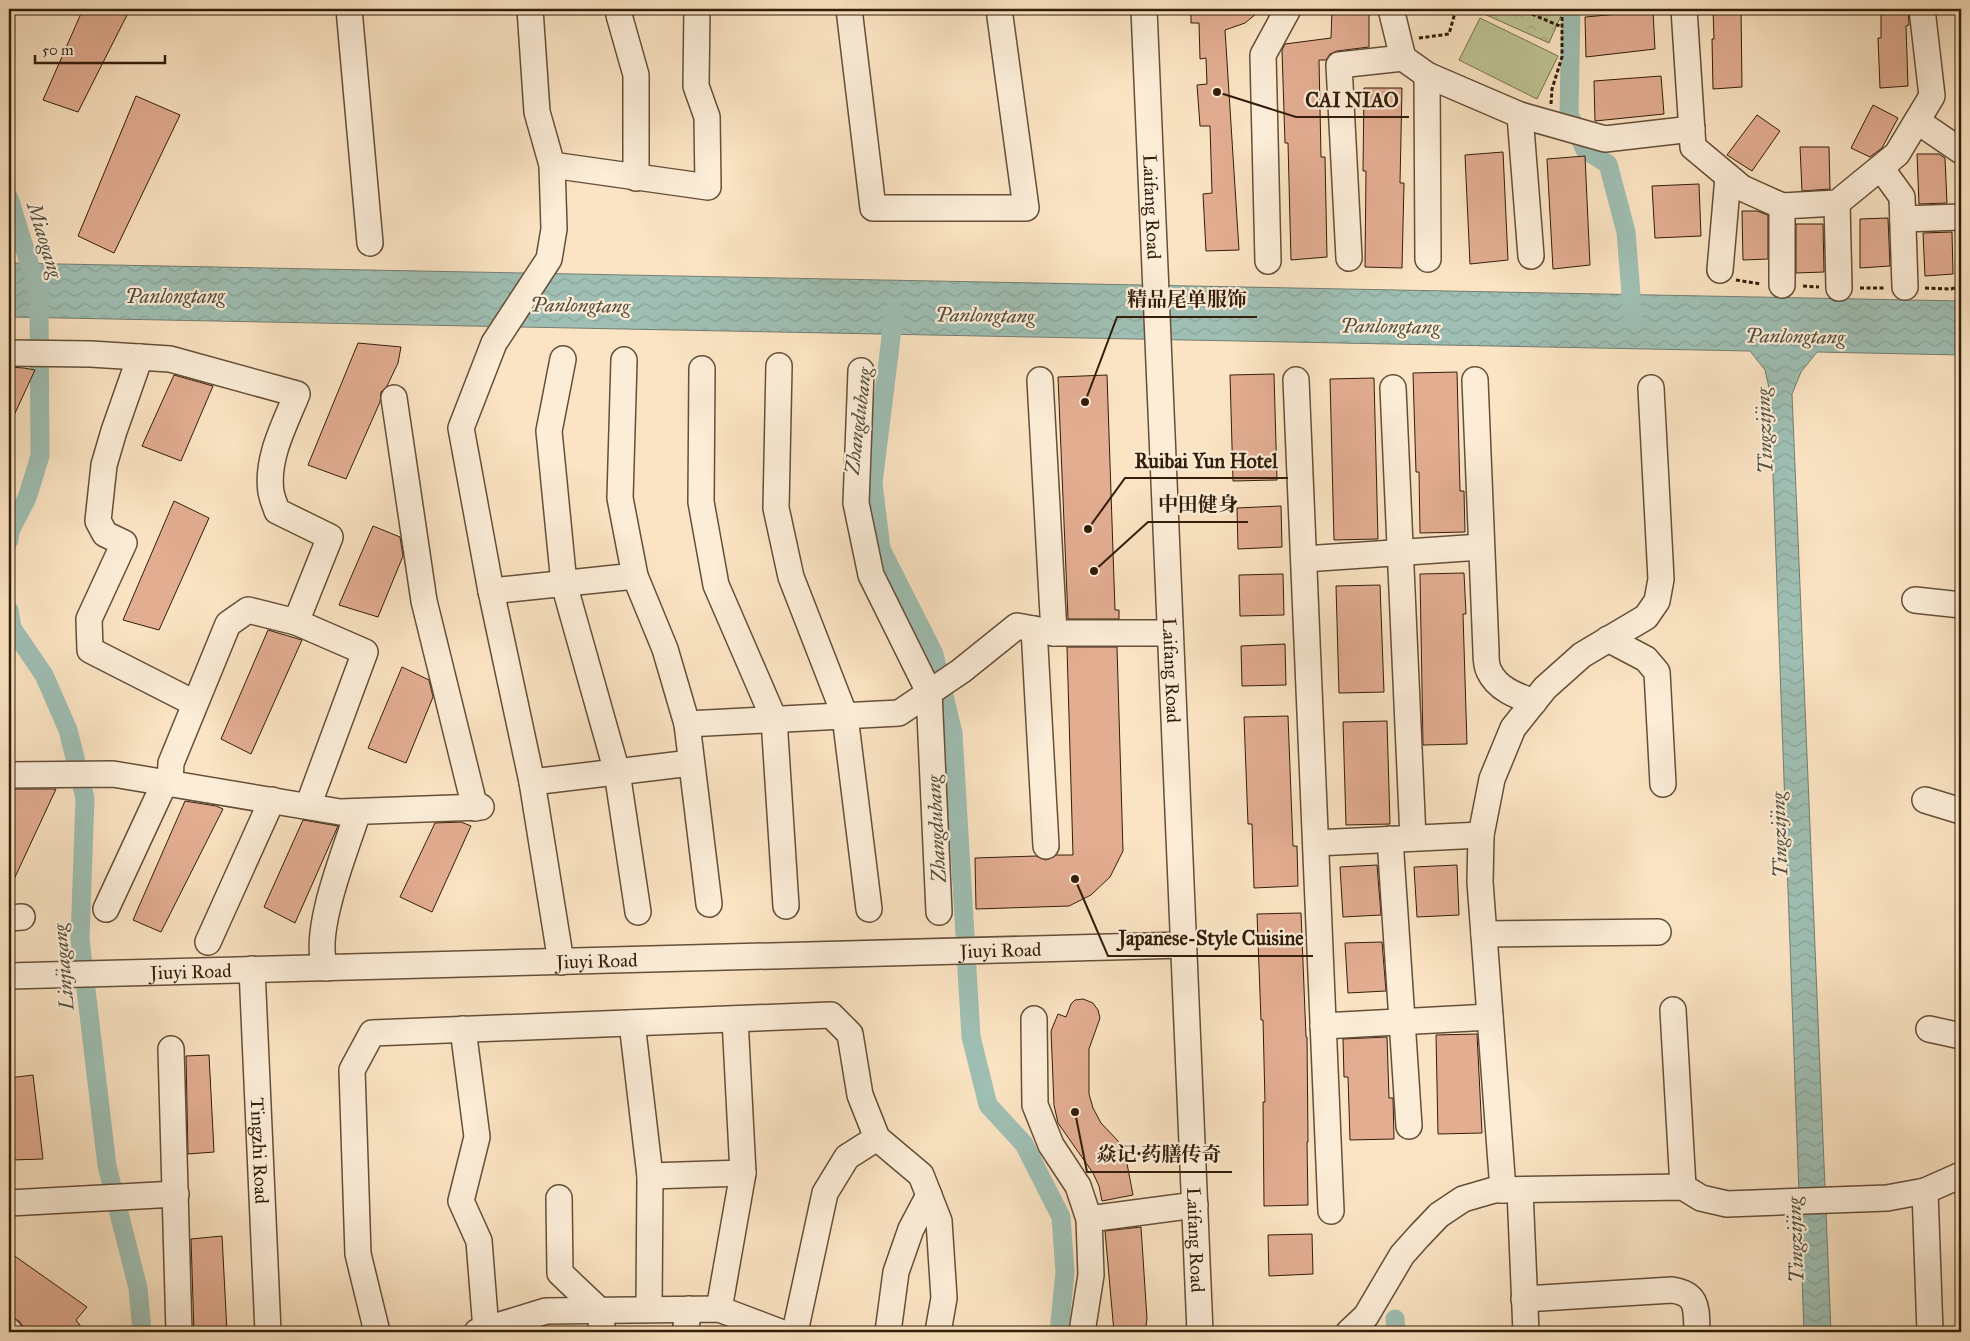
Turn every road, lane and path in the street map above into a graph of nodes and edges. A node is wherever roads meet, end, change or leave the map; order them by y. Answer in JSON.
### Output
{"nodes":[{"id":1,"x":349,"y":9,"type":"edge"},
{"id":2,"x":530,"y":9,"type":"edge"},
{"id":3,"x":620,"y":9,"type":"edge"},
{"id":4,"x":697,"y":9,"type":"edge"},
{"id":5,"x":849,"y":9,"type":"edge"},
{"id":6,"x":999,"y":9,"type":"edge"},
{"id":7,"x":1144,"y":9,"type":"edge"},
{"id":8,"x":1288,"y":9,"type":"edge"},
{"id":9,"x":1392,"y":9,"type":"edge"},
{"id":10,"x":1456,"y":9,"type":"edge"},
{"id":11,"x":1520,"y":9,"type":"edge"},
{"id":12,"x":1562,"y":9,"type":"edge"},
{"id":13,"x":1684,"y":9,"type":"edge"},
{"id":14,"x":1922,"y":9,"type":"edge"},
{"id":15,"x":1562,"y":27,"type":"junction"},
{"id":16,"x":1401,"y":49,"type":"junction"},
{"id":17,"x":1427,"y":75,"type":"junction"},
{"id":18,"x":1520,"y":115,"type":"junction"},
{"id":19,"x":1917,"y":121,"type":"junction"},
{"id":20,"x":1550,"y":124,"type":"junction"},
{"id":21,"x":1692,"y":129,"type":"junction"},
{"id":22,"x":1961,"y":151,"type":"edge"},
{"id":23,"x":552,"y":165,"type":"junction"},
{"id":24,"x":1881,"y":168,"type":"junction"},
{"id":25,"x":1728,"y":177,"type":"junction"},
{"id":26,"x":636,"y":178,"type":"junction"},
{"id":27,"x":1838,"y":203,"type":"junction"},
{"id":28,"x":1782,"y":206,"type":"junction"},
{"id":29,"x":1961,"y":217,"type":"edge"},
{"id":30,"x":1903,"y":219,"type":"junction"},
{"id":31,"x":370,"y":243,"type":"dead end"},
{"id":32,"x":1530,"y":256,"type":"dead end"},
{"id":33,"x":1348,"y":258,"type":"dead end"},
{"id":34,"x":1428,"y":259,"type":"dead end"},
{"id":35,"x":1268,"y":261,"type":"dead end"},
{"id":36,"x":1720,"y":270,"type":"dead end"},
{"id":37,"x":1782,"y":285,"type":"dead end"},
{"id":38,"x":1905,"y":287,"type":"dead end"},
{"id":39,"x":1839,"y":288,"type":"dead end"},
{"id":40,"x":14,"y":353,"type":"edge"},
{"id":41,"x":140,"y":358,"type":"junction"},
{"id":42,"x":563,"y":360,"type":"dead end"},
{"id":43,"x":624,"y":360,"type":"dead end"},
{"id":44,"x":778,"y":366,"type":"dead end"},
{"id":45,"x":702,"y":369,"type":"dead end"},
{"id":46,"x":861,"y":372,"type":"dead end"},
{"id":47,"x":1040,"y":380,"type":"dead end"},
{"id":48,"x":1296,"y":380,"type":"dead end"},
{"id":49,"x":1475,"y":380,"type":"dead end"},
{"id":50,"x":1393,"y":388,"type":"dead end"},
{"id":51,"x":1651,"y":388,"type":"dead end"},
{"id":52,"x":394,"y":398,"type":"dead end"},
{"id":53,"x":1481,"y":547,"type":"junction"},
{"id":54,"x":1400,"y":553,"type":"junction"},
{"id":55,"x":1304,"y":560,"type":"junction"},
{"id":56,"x":635,"y":576,"type":"junction"},
{"id":57,"x":564,"y":584,"type":"junction"},
{"id":58,"x":492,"y":591,"type":"junction"},
{"id":59,"x":1915,"y":600,"type":"dead end"},
{"id":60,"x":1961,"y":605,"type":"edge"},
{"id":61,"x":296,"y":622,"type":"junction"},
{"id":62,"x":1044,"y":631,"type":"junction"},
{"id":63,"x":1170,"y":633,"type":"junction"},
{"id":64,"x":1608,"y":639,"type":"junction"},
{"id":65,"x":930,"y":692,"type":"junction"},
{"id":66,"x":1534,"y":702,"type":"junction"},
{"id":67,"x":194,"y":703,"type":"junction"},
{"id":68,"x":844,"y":716,"type":"junction"},
{"id":69,"x":774,"y":719,"type":"junction"},
{"id":70,"x":687,"y":724,"type":"junction"},
{"id":71,"x":691,"y":763,"type":"junction"},
{"id":72,"x":617,"y":772,"type":"junction"},
{"id":73,"x":9,"y":775,"type":"edge"},
{"id":74,"x":532,"y":782,"type":"junction"},
{"id":75,"x":168,"y":783,"type":"junction"},
{"id":76,"x":1663,"y":784,"type":"dead end"},
{"id":77,"x":272,"y":800,"type":"junction"},
{"id":78,"x":1925,"y":800,"type":"dead end"},
{"id":79,"x":308,"y":806,"type":"junction"},
{"id":80,"x":1961,"y":811,"type":"edge"},
{"id":81,"x":358,"y":812,"type":"junction"},
{"id":82,"x":1481,"y":835,"type":"junction"},
{"id":83,"x":1402,"y":838,"type":"junction"},
{"id":84,"x":1316,"y":843,"type":"junction"},
{"id":85,"x":1046,"y":846,"type":"dead end"},
{"id":86,"x":709,"y":904,"type":"dead end"},
{"id":87,"x":786,"y":906,"type":"dead end"},
{"id":88,"x":106,"y":909,"type":"dead end"},
{"id":89,"x":870,"y":909,"type":"dead end"},
{"id":90,"x":638,"y":912,"type":"dead end"},
{"id":91,"x":939,"y":912,"type":"dead end"},
{"id":92,"x":1658,"y":932,"type":"dead end"},
{"id":93,"x":1484,"y":934,"type":"junction"},
{"id":94,"x":208,"y":942,"type":"dead end"},
{"id":95,"x":1184,"y":945,"type":"junction"},
{"id":96,"x":561,"y":962,"type":"junction"},
{"id":97,"x":326,"y":968,"type":"junction"},
{"id":98,"x":252,"y":970,"type":"junction"},
{"id":99,"x":9,"y":976,"type":"edge"},
{"id":100,"x":1673,"y":1010,"type":"dead end"},
{"id":101,"x":1490,"y":1017,"type":"junction"},
{"id":102,"x":736,"y":1019,"type":"junction"},
{"id":103,"x":1034,"y":1019,"type":"dead end"},
{"id":104,"x":1402,"y":1022,"type":"junction"},
{"id":105,"x":632,"y":1023,"type":"junction"},
{"id":106,"x":1323,"y":1026,"type":"junction"},
{"id":107,"x":464,"y":1029,"type":"junction"},
{"id":108,"x":1929,"y":1029,"type":"dead end"},
{"id":109,"x":1961,"y":1036,"type":"edge"},
{"id":110,"x":171,"y":1049,"type":"dead end"},
{"id":111,"x":1408,"y":1126,"type":"dead end"},
{"id":112,"x":877,"y":1138,"type":"junction"},
{"id":113,"x":743,"y":1173,"type":"junction"},
{"id":114,"x":1961,"y":1175,"type":"edge"},
{"id":115,"x":650,"y":1176,"type":"junction"},
{"id":116,"x":1682,"y":1187,"type":"junction"},
{"id":117,"x":1511,"y":1190,"type":"junction"},
{"id":118,"x":1925,"y":1191,"type":"junction"},
{"id":119,"x":176,"y":1194,"type":"junction"},
{"id":120,"x":929,"y":1195,"type":"junction"},
{"id":121,"x":559,"y":1198,"type":"dead end"},
{"id":122,"x":9,"y":1203,"type":"edge"},
{"id":123,"x":1195,"y":1205,"type":"junction"},
{"id":124,"x":1331,"y":1211,"type":"dead end"},
{"id":125,"x":1089,"y":1219,"type":"junction"},
{"id":126,"x":1524,"y":1299,"type":"junction"},
{"id":127,"x":649,"y":1309,"type":"junction"},
{"id":128,"x":719,"y":1309,"type":"junction"},
{"id":129,"x":601,"y":1321,"type":"edge"},
{"id":130,"x":687,"y":1321,"type":"edge"},
{"id":131,"x":518,"y":1326,"type":"edge"},
{"id":132,"x":481,"y":1331,"type":"edge"},
{"id":133,"x":179,"y":1332,"type":"edge"},
{"id":134,"x":268,"y":1332,"type":"edge"},
{"id":135,"x":377,"y":1332,"type":"edge"},
{"id":136,"x":780,"y":1332,"type":"edge"},
{"id":137,"x":795,"y":1332,"type":"edge"},
{"id":138,"x":888,"y":1332,"type":"edge"},
{"id":139,"x":938,"y":1332,"type":"edge"},
{"id":140,"x":1082,"y":1332,"type":"edge"},
{"id":141,"x":1200,"y":1332,"type":"edge"},
{"id":142,"x":1349,"y":1332,"type":"edge"},
{"id":143,"x":1526,"y":1332,"type":"edge"},
{"id":144,"x":1697,"y":1332,"type":"edge"},
{"id":145,"x":1930,"y":1332,"type":"edge"}],
"edges":[{"from":1,"to":31,"type":"street"},
{"from":2,"to":23,"type":"street"},
{"from":3,"to":26,"type":"street"},
{"from":4,"to":26,"type":"street"},
{"from":5,"to":6,"type":"street"},
{"from":7,"to":63,"type":"street","name":"Laifang Road"},
{"from":8,"to":35,"type":"street"},
{"from":9,"to":16,"type":"street"},
{"from":10,"to":16,"type":"path"},
{"from":11,"to":15,"type":"path"},
{"from":12,"to":15,"type":"path"},
{"from":13,"to":21,"type":"street"},
{"from":14,"to":19,"type":"street"},
{"from":15,"to":20,"type":"path"},
{"from":16,"to":17,"type":"street"},
{"from":16,"to":33,"type":"street"},
{"from":17,"to":18,"type":"street"},
{"from":17,"to":34,"type":"street"},
{"from":18,"to":20,"type":"street"},
{"from":18,"to":32,"type":"street"},
{"from":19,"to":22,"type":"street"},
{"from":19,"to":24,"type":"street"},
{"from":20,"to":21,"type":"street"},
{"from":21,"to":25,"type":"street"},
{"from":23,"to":26,"type":"street"},
{"from":23,"to":58,"type":"street"},
{"from":24,"to":27,"type":"street"},
{"from":24,"to":30,"type":"street"},
{"from":25,"to":28,"type":"street"},
{"from":25,"to":36,"type":"street"},
{"from":27,"to":28,"type":"street"},
{"from":27,"to":39,"type":"street"},
{"from":28,"to":37,"type":"street"},
{"from":29,"to":30,"type":"street"},
{"from":30,"to":38,"type":"street"},
{"from":40,"to":41,"type":"street"},
{"from":41,"to":61,"type":"street"},
{"from":41,"to":67,"type":"street"},
{"from":42,"to":57,"type":"street"},
{"from":43,"to":56,"type":"street"},
{"from":44,"to":68,"type":"street"},
{"from":45,"to":69,"type":"street"},
{"from":46,"to":65,"type":"street"},
{"from":47,"to":62,"type":"street"},
{"from":48,"to":55,"type":"street"},
{"from":49,"to":53,"type":"street"},
{"from":50,"to":54,"type":"street"},
{"from":51,"to":64,"type":"street"},
{"from":52,"to":81,"type":"street"},
{"from":53,"to":54,"type":"street"},
{"from":53,"to":66,"type":"street"},
{"from":54,"to":55,"type":"street"},
{"from":54,"to":83,"type":"street"},
{"from":55,"to":84,"type":"street"},
{"from":56,"to":57,"type":"street"},
{"from":56,"to":70,"type":"street"},
{"from":57,"to":58,"type":"street"},
{"from":57,"to":72,"type":"street"},
{"from":58,"to":74,"type":"street"},
{"from":59,"to":60,"type":"street"},
{"from":61,"to":67,"type":"street"},
{"from":61,"to":79,"type":"street"},
{"from":62,"to":63,"type":"street"},
{"from":62,"to":65,"type":"street"},
{"from":62,"to":85,"type":"street"},
{"from":63,"to":95,"type":"street","name":"Laifang Road"},
{"from":64,"to":66,"type":"street"},
{"from":64,"to":76,"type":"street"},
{"from":65,"to":68,"type":"street"},
{"from":65,"to":91,"type":"street"},
{"from":66,"to":82,"type":"street"},
{"from":67,"to":75,"type":"street"},
{"from":68,"to":69,"type":"street"},
{"from":68,"to":89,"type":"street"},
{"from":69,"to":70,"type":"street"},
{"from":69,"to":87,"type":"street"},
{"from":70,"to":71,"type":"street"},
{"from":71,"to":72,"type":"street"},
{"from":71,"to":86,"type":"street"},
{"from":72,"to":74,"type":"street"},
{"from":72,"to":90,"type":"street"},
{"from":73,"to":75,"type":"street"},
{"from":74,"to":96,"type":"street"},
{"from":75,"to":77,"type":"street"},
{"from":75,"to":88,"type":"street"},
{"from":77,"to":79,"type":"street"},
{"from":77,"to":94,"type":"street"},
{"from":78,"to":80,"type":"street"},
{"from":79,"to":81,"type":"street"},
{"from":81,"to":97,"type":"street"},
{"from":82,"to":83,"type":"street"},
{"from":82,"to":93,"type":"street"},
{"from":83,"to":84,"type":"street"},
{"from":83,"to":104,"type":"street"},
{"from":84,"to":106,"type":"street"},
{"from":92,"to":93,"type":"street"},
{"from":93,"to":101,"type":"street"},
{"from":95,"to":96,"type":"street","name":"Jiuyi Road"},
{"from":95,"to":123,"type":"street","name":"Laifang Road"},
{"from":96,"to":97,"type":"street","name":"Jiuyi Road"},
{"from":97,"to":98,"type":"street","name":"Jiuyi Road"},
{"from":98,"to":99,"type":"street","name":"Jiuyi Road"},
{"from":98,"to":134,"type":"street","name":"Tingzhi Road"},
{"from":100,"to":116,"type":"street"},
{"from":101,"to":104,"type":"street"},
{"from":101,"to":117,"type":"street"},
{"from":102,"to":105,"type":"street"},
{"from":102,"to":112,"type":"street"},
{"from":102,"to":113,"type":"street"},
{"from":103,"to":125,"type":"street"},
{"from":104,"to":106,"type":"street"},
{"from":104,"to":111,"type":"street"},
{"from":105,"to":107,"type":"street"},
{"from":105,"to":115,"type":"street"},
{"from":106,"to":124,"type":"street"},
{"from":107,"to":132,"type":"street"},
{"from":107,"to":135,"type":"street"},
{"from":108,"to":109,"type":"street"},
{"from":110,"to":119,"type":"street"},
{"from":112,"to":120,"type":"street"},
{"from":112,"to":137,"type":"street"},
{"from":113,"to":115,"type":"street"},
{"from":113,"to":128,"type":"street"},
{"from":114,"to":118,"type":"street"},
{"from":115,"to":127,"type":"street"},
{"from":116,"to":117,"type":"street"},
{"from":116,"to":118,"type":"street"},
{"from":117,"to":126,"type":"street"},
{"from":117,"to":142,"type":"street"},
{"from":118,"to":145,"type":"street"},
{"from":119,"to":122,"type":"street"},
{"from":119,"to":133,"type":"street"},
{"from":120,"to":138,"type":"street"},
{"from":120,"to":139,"type":"street"},
{"from":121,"to":129,"type":"street"},
{"from":123,"to":125,"type":"street"},
{"from":123,"to":141,"type":"street","name":"Laifang Road"},
{"from":125,"to":140,"type":"street"},
{"from":126,"to":143,"type":"street"},
{"from":126,"to":144,"type":"street"},
{"from":127,"to":129,"type":"street"},
{"from":127,"to":130,"type":"street"},
{"from":128,"to":130,"type":"street"},
{"from":128,"to":136,"type":"street"},
{"from":129,"to":131,"type":"street"},
{"from":131,"to":132,"type":"street"}]}
